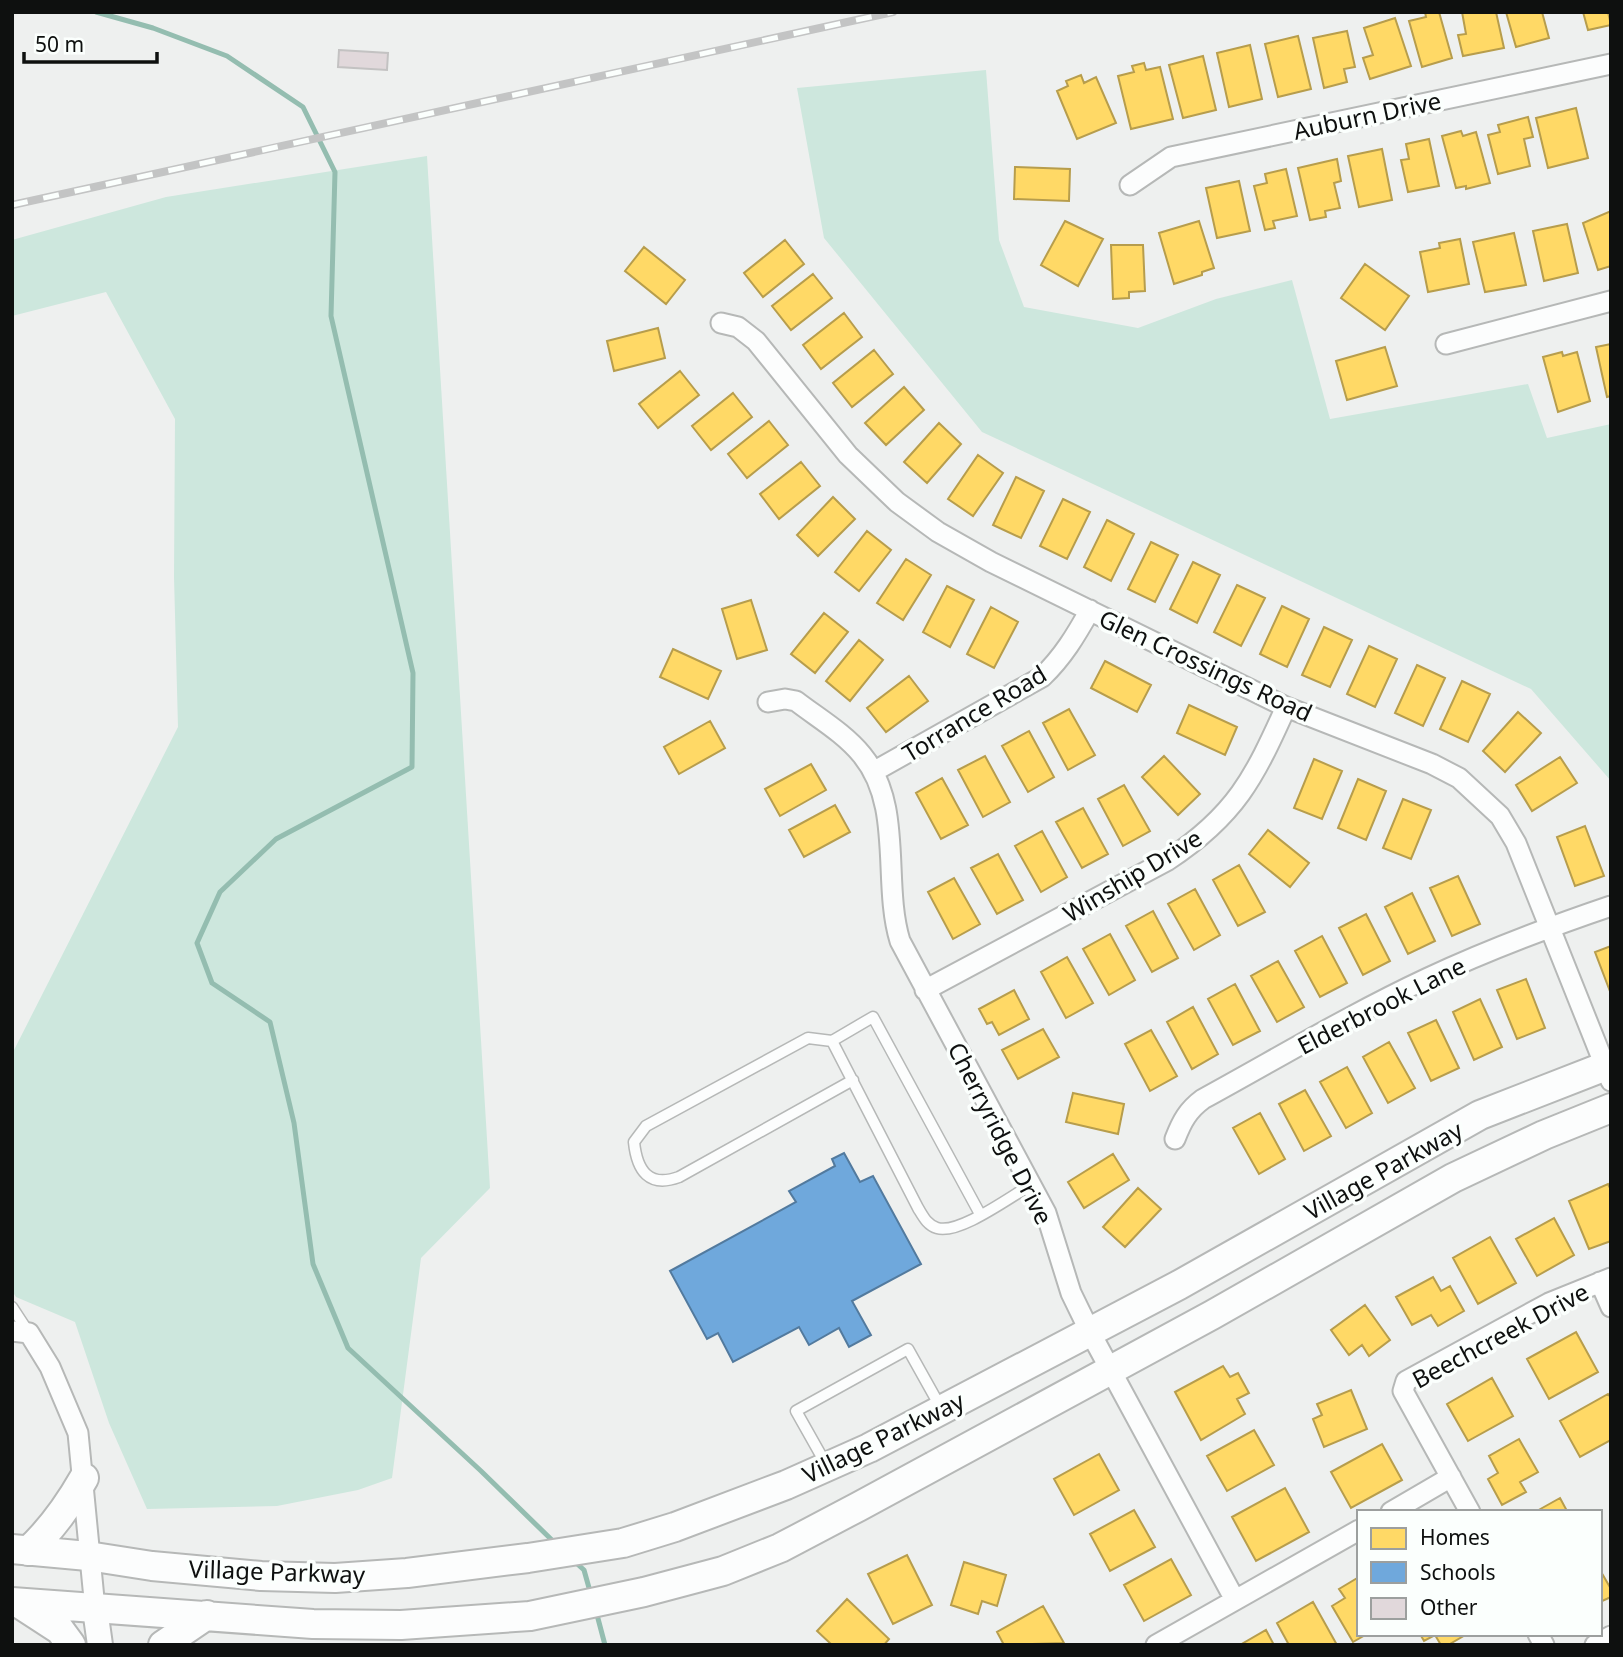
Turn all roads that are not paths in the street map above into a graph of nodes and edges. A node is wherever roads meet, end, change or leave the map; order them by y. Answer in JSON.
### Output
{"nodes":[{"id":1,"x":1611,"y":64,"type":"edge"},
{"id":2,"x":1130,"y":185,"type":"dead end"},
{"id":3,"x":1611,"y":301,"type":"edge"},
{"id":4,"x":721,"y":323,"type":"dead end"},
{"id":5,"x":1446,"y":344,"type":"dead end"},
{"id":6,"x":1090,"y":610,"type":"junction"},
{"id":7,"x":768,"y":702,"type":"dead end"},
{"id":8,"x":1286,"y":707,"type":"junction"},
{"id":9,"x":873,"y":772,"type":"junction"},
{"id":10,"x":1611,"y":905,"type":"edge"},
{"id":11,"x":1549,"y":927,"type":"junction"},
{"id":12,"x":925,"y":990,"type":"junction"},
{"id":13,"x":832,"y":1041,"type":"junction"},
{"id":14,"x":1609,"y":1070,"type":"edge"},
{"id":15,"x":853,"y":1080,"type":"junction"},
{"id":16,"x":1611,"y":1108,"type":"edge"},
{"id":17,"x":1175,"y":1139,"type":"dead end"},
{"id":18,"x":1031,"y":1185,"type":"junction"},
{"id":19,"x":980,"y":1214,"type":"junction"},
{"id":20,"x":1605,"y":1280,"type":"edge"},
{"id":21,"x":12,"y":1307,"type":"edge"},
{"id":22,"x":1611,"y":1307,"type":"edge"},
{"id":23,"x":21,"y":1332,"type":"edge"},
{"id":24,"x":1090,"y":1332,"type":"junction"},
{"id":25,"x":1110,"y":1371,"type":"junction"},
{"id":26,"x":942,"y":1409,"type":"junction"},
{"id":27,"x":827,"y":1466,"type":"junction"},
{"id":28,"x":1451,"y":1477,"type":"junction"},
{"id":29,"x":84,"y":1478,"type":"junction"},
{"id":30,"x":1394,"y":1510,"type":"edge"},
{"id":31,"x":1469,"y":1510,"type":"edge"},
{"id":32,"x":1357,"y":1531,"type":"edge"},
{"id":33,"x":20,"y":1550,"type":"edge"},
{"id":34,"x":88,"y":1556,"type":"junction"},
{"id":35,"x":1236,"y":1600,"type":"junction"},
{"id":36,"x":15,"y":1602,"type":"edge"},
{"id":37,"x":95,"y":1609,"type":"junction"},
{"id":38,"x":207,"y":1615,"type":"junction"},
{"id":39,"x":1611,"y":1636,"type":"edge"},
{"id":40,"x":71,"y":1645,"type":"edge"},
{"id":41,"x":100,"y":1645,"type":"edge"},
{"id":42,"x":163,"y":1645,"type":"edge"},
{"id":43,"x":1156,"y":1645,"type":"edge"},
{"id":44,"x":1595,"y":1645,"type":"edge"}],
"edges":[{"from":1,"to":2,"type":"street","name":"Auburn Drive"},
{"from":3,"to":5,"type":"street"},
{"from":4,"to":6,"type":"street","name":"Glen Crossings Road"},
{"from":6,"to":8,"type":"street","name":"Glen Crossings Road"},
{"from":6,"to":9,"type":"street","name":"Torrance Road"},
{"from":7,"to":9,"type":"street","name":"Cherryridge Drive"},
{"from":8,"to":11,"type":"street","name":"Glen Crossings Road"},
{"from":8,"to":12,"type":"street","name":"Winship Drive"},
{"from":9,"to":12,"type":"street","name":"Cherryridge Drive"},
{"from":10,"to":11,"type":"street","name":"Elderbrook Lane"},
{"from":11,"to":14,"type":"street","name":"Glen Crossings Road"},
{"from":11,"to":17,"type":"street","name":"Elderbrook Lane"},
{"from":12,"to":18,"type":"street","name":"Cherryridge Drive"},
{"from":13,"to":15,"type":"lane"},
{"from":13,"to":15,"type":"lane"},
{"from":13,"to":19,"type":"lane"},
{"from":14,"to":24,"type":"main road","name":"Village Parkway"},
{"from":15,"to":19,"type":"lane"},
{"from":16,"to":25,"type":"main road","name":"Village Parkway"},
{"from":18,"to":19,"type":"lane"},
{"from":18,"to":24,"type":"street","name":"Cherryridge Drive"},
{"from":20,"to":22,"type":"street"},
{"from":20,"to":28,"type":"street","name":"Beechcreek Drive"},
{"from":21,"to":23,"type":"lane"},
{"from":23,"to":29,"type":"street"},
{"from":24,"to":25,"type":"street","name":"Cherryridge Drive"},
{"from":24,"to":26,"type":"main road","name":"Village Parkway"},
{"from":25,"to":35,"type":"street","name":"Cherryridge Drive"},
{"from":25,"to":38,"type":"main road","name":"Village Parkway"},
{"from":26,"to":27,"type":"main road","name":"Village Parkway"},
{"from":26,"to":27,"type":"lane"},
{"from":27,"to":34,"type":"main road","name":"Village Parkway"},
{"from":28,"to":30,"type":"street"},
{"from":28,"to":31,"type":"street","name":"Beechcreek Drive"},
{"from":29,"to":33,"type":"main road"},
{"from":29,"to":34,"type":"street"},
{"from":32,"to":35,"type":"street"},
{"from":33,"to":34,"type":"main road","name":"Village Parkway"},
{"from":34,"to":37,"type":"street"},
{"from":35,"to":43,"type":"street"},
{"from":36,"to":37,"type":"main road","name":"Village Parkway"},
{"from":36,"to":40,"type":"main road"},
{"from":37,"to":38,"type":"main road","name":"Village Parkway"},
{"from":37,"to":41,"type":"street"},
{"from":38,"to":42,"type":"main road"},
{"from":39,"to":44,"type":"street"}]}
